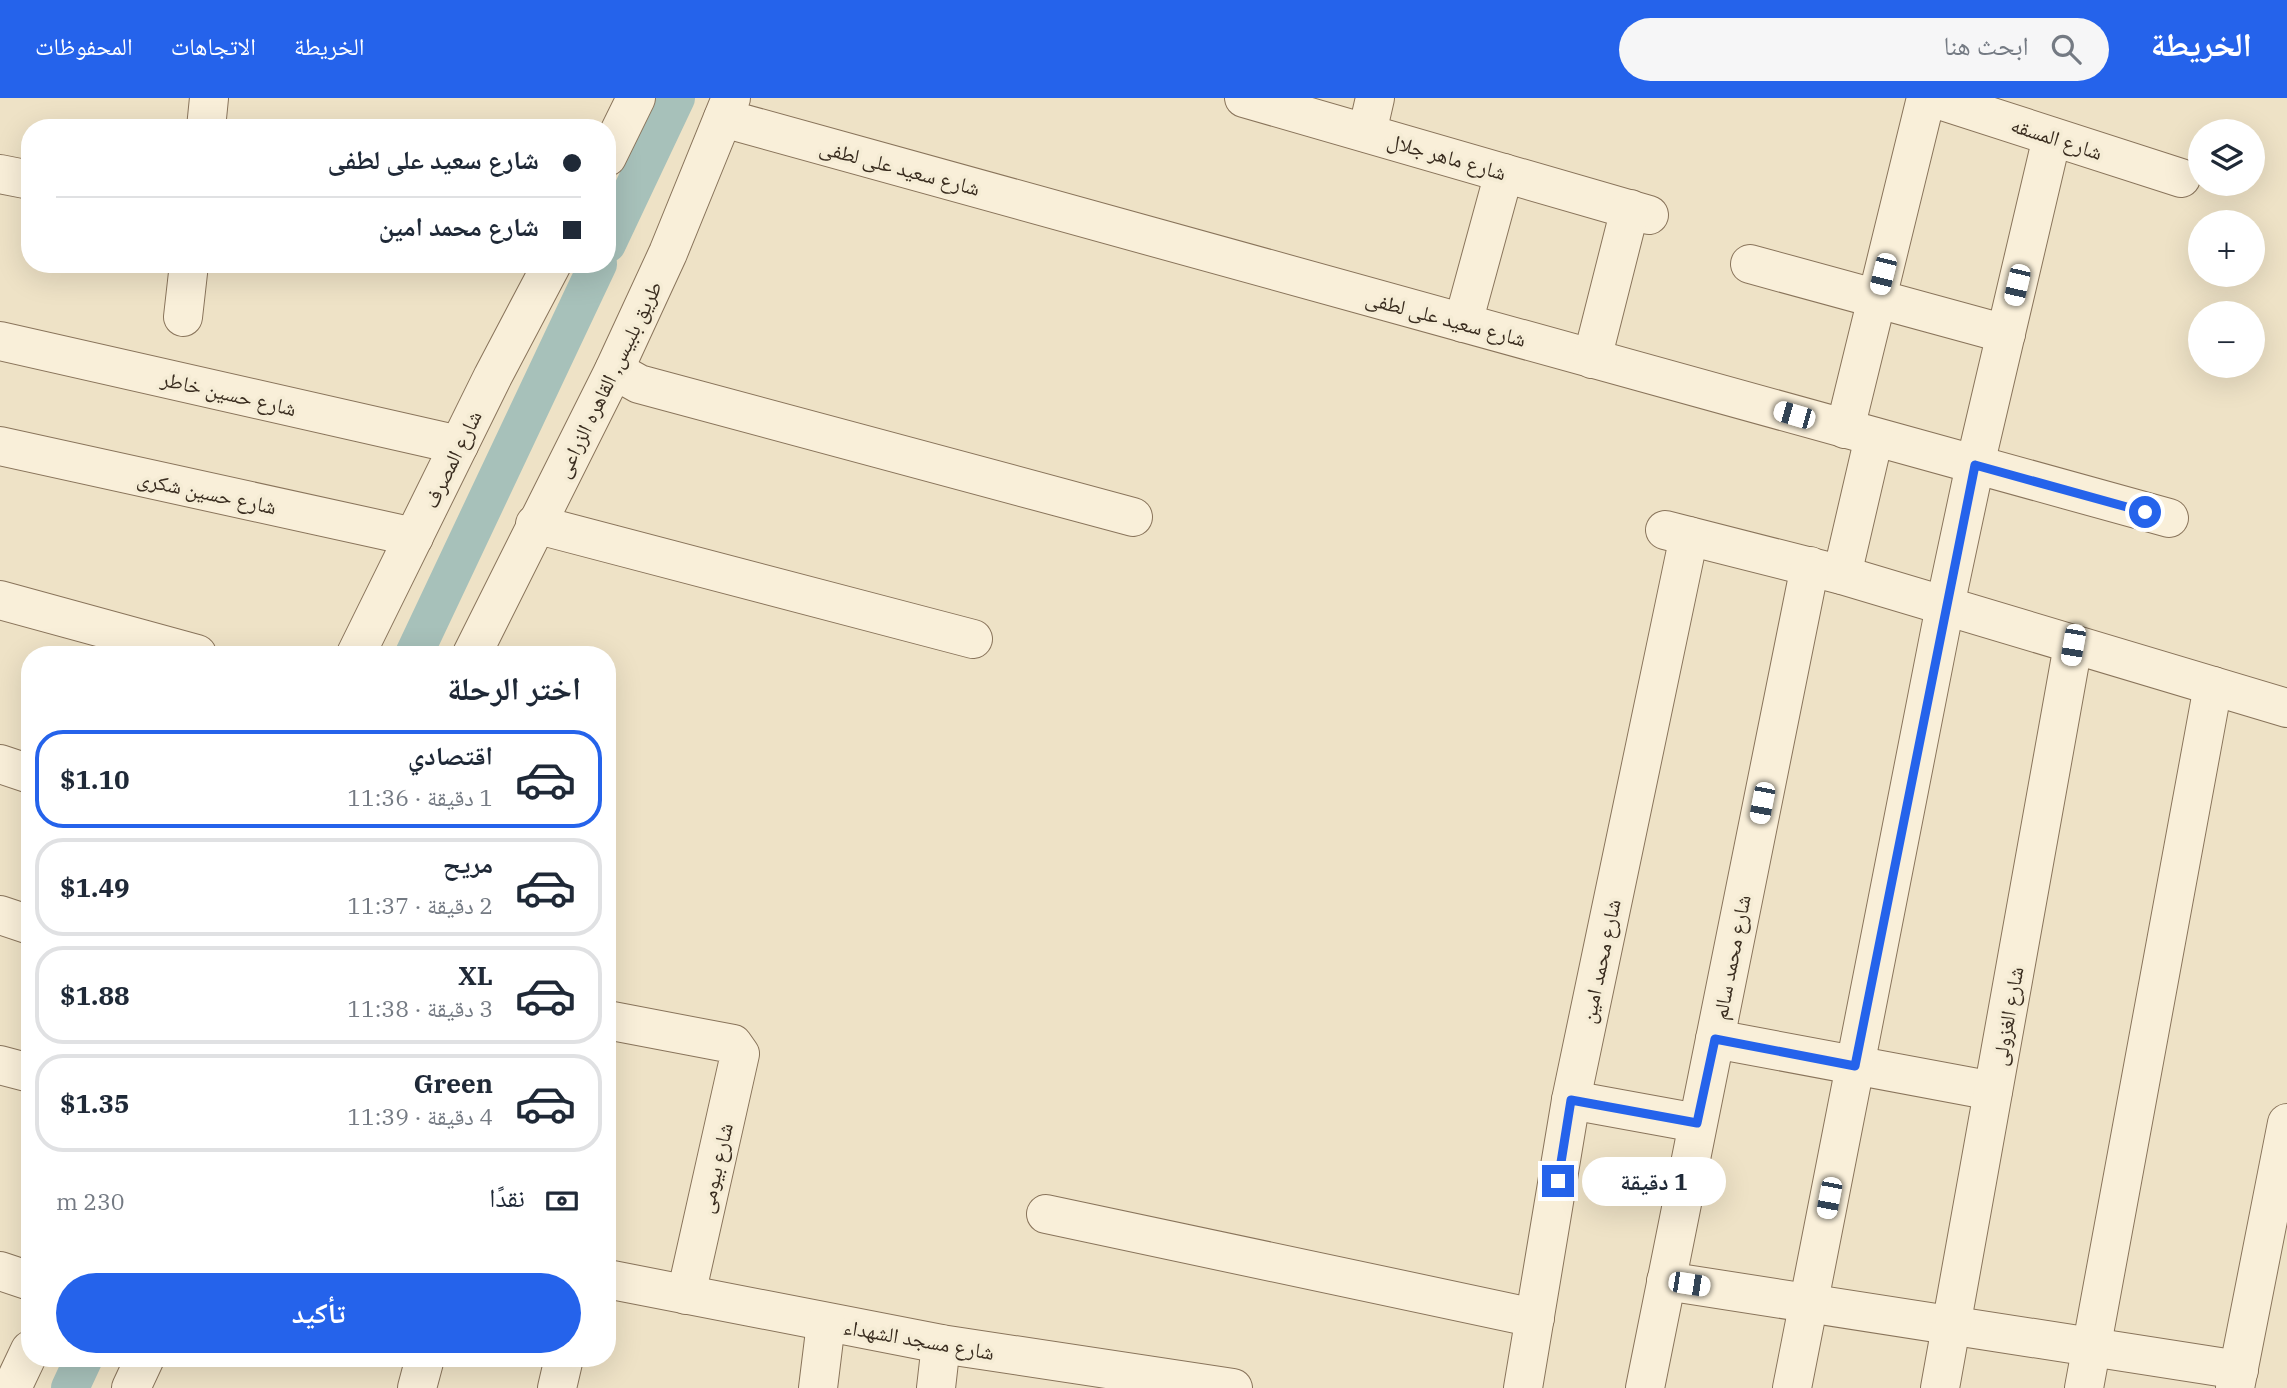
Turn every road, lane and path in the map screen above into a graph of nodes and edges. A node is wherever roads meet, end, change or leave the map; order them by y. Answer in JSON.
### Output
{"nodes":[{"id":1,"x":209,"y":98,"type":"edge"},
{"id":2,"x":636,"y":98,"type":"edge"},
{"id":3,"x":1244,"y":98,"type":"edge"},
{"id":4,"x":1926,"y":98,"type":"edge"},
{"id":5,"x":1933,"y":98,"type":"edge"},
{"id":6,"x":727,"y":108,"type":"edge"},
{"id":7,"x":1371,"y":116,"type":"edge"},
{"id":8,"x":207,"y":119,"type":"edge"},
{"id":9,"x":2052,"y":137,"type":"junction"},
{"id":10,"x":616,"y":139,"type":"edge"},
{"id":11,"x":1504,"y":173,"type":"junction"},
{"id":12,"x":0,"y":174,"type":"edge"},
{"id":13,"x":21,"y":178,"type":"edge"},
{"id":14,"x":2181,"y":178,"type":"dead end"},
{"id":15,"x":1751,"y":264,"type":"dead end"},
{"id":16,"x":188,"y":273,"type":"edge"},
{"id":17,"x":547,"y":273,"type":"edge"},
{"id":18,"x":1877,"y":299,"type":"junction"},
{"id":19,"x":183,"y":317,"type":"dead end"},
{"id":20,"x":1463,"y":323,"type":"junction"},
{"id":21,"x":2006,"y":334,"type":"junction"},
{"id":22,"x":0,"y":341,"type":"edge"},
{"id":23,"x":1592,"y":359,"type":"junction"},
{"id":24,"x":614,"y":370,"type":"junction"},
{"id":25,"x":1860,"y":433,"type":"junction"},
{"id":26,"x":459,"y":445,"type":"junction"},
{"id":27,"x":0,"y":446,"type":"edge"},
{"id":28,"x":1975,"y":465,"type":"junction"},
{"id":29,"x":1133,"y":517,"type":"dead end"},
{"id":30,"x":2169,"y":518,"type":"dead end"},
{"id":31,"x":535,"y":524,"type":"junction"},
{"id":32,"x":414,"y":537,"type":"junction"},
{"id":33,"x":1826,"y":571,"type":"junction"},
{"id":34,"x":0,"y":600,"type":"edge"},
{"id":35,"x":1945,"y":607,"type":"junction"},
{"id":36,"x":973,"y":639,"type":"dead end"},
{"id":37,"x":2073,"y":645,"type":"junction"},
{"id":38,"x":168,"y":646,"type":"edge"},
{"id":39,"x":360,"y":646,"type":"edge"},
{"id":40,"x":476,"y":646,"type":"edge"},
{"id":41,"x":2213,"y":686,"type":"junction"},
{"id":42,"x":2287,"y":708,"type":"edge"},
{"id":43,"x":0,"y":764,"type":"edge"},
{"id":44,"x":21,"y":771,"type":"edge"},
{"id":45,"x":0,"y":915,"type":"edge"},
{"id":46,"x":21,"y":922,"type":"edge"},
{"id":47,"x":616,"y":1022,"type":"edge"},
{"id":48,"x":1715,"y":1039,"type":"junction"},
{"id":49,"x":0,"y":1065,"type":"edge"},
{"id":50,"x":1855,"y":1066,"type":"junction"},
{"id":51,"x":21,"y":1071,"type":"edge"},
{"id":52,"x":1993,"y":1091,"type":"junction"},
{"id":53,"x":1571,"y":1100,"type":"junction"},
{"id":54,"x":1697,"y":1123,"type":"junction"},
{"id":55,"x":2287,"y":1123,"type":"edge"},
{"id":56,"x":1046,"y":1214,"type":"dead end"},
{"id":57,"x":0,"y":1271,"type":"edge"},
{"id":58,"x":21,"y":1278,"type":"edge"},
{"id":59,"x":616,"y":1281,"type":"edge"},
{"id":60,"x":1665,"y":1281,"type":"junction"},
{"id":61,"x":686,"y":1295,"type":"junction"},
{"id":62,"x":1808,"y":1303,"type":"junction"},
{"id":63,"x":1535,"y":1318,"type":"junction"},
{"id":64,"x":826,"y":1323,"type":"junction"},
{"id":65,"x":1951,"y":1325,"type":"junction"},
{"id":66,"x":941,"y":1344,"type":"junction"},
{"id":67,"x":2091,"y":1347,"type":"junction"},
{"id":68,"x":22,"y":1367,"type":"edge"},
{"id":69,"x":141,"y":1367,"type":"edge"},
{"id":70,"x":423,"y":1367,"type":"edge"},
{"id":71,"x":562,"y":1367,"type":"edge"},
{"id":72,"x":2237,"y":1379,"type":"edge"},
{"id":73,"x":12,"y":1388,"type":"edge"},
{"id":74,"x":131,"y":1388,"type":"edge"},
{"id":75,"x":417,"y":1388,"type":"edge"},
{"id":76,"x":557,"y":1388,"type":"edge"},
{"id":77,"x":818,"y":1388,"type":"edge"},
{"id":78,"x":936,"y":1388,"type":"edge"},
{"id":79,"x":1233,"y":1388,"type":"edge"},
{"id":80,"x":1523,"y":1388,"type":"edge"},
{"id":81,"x":1645,"y":1388,"type":"edge"},
{"id":82,"x":1792,"y":1388,"type":"edge"},
{"id":83,"x":1940,"y":1388,"type":"edge"},
{"id":84,"x":2084,"y":1388,"type":"edge"}],
"edges":[{"from":1,"to":8,"type":"street"},
{"from":2,"to":10,"type":"street"},
{"from":3,"to":7,"type":"street","name":"شارع ماهر جلال"},
{"from":4,"to":18,"type":"street","name":"شارع محمد سالم"},
{"from":5,"to":9,"type":"street","name":"شارع المسقه"},
{"from":6,"to":20,"type":"street","name":"شارع سعيد على لطفى"},
{"from":6,"to":24,"type":"street","name":"طريق بلبيس, القاهره الزراعى"},
{"from":7,"to":11,"type":"street","name":"شارع ماهر جلال"},
{"from":9,"to":14,"type":"street","name":"شارع المسقه"},
{"from":9,"to":21,"type":"street"},
{"from":11,"to":20,"type":"street"},
{"from":11,"to":23,"type":"street","name":"شارع ماهر جلال"},
{"from":12,"to":13,"type":"street"},
{"from":15,"to":18,"type":"street"},
{"from":16,"to":19,"type":"street"},
{"from":17,"to":26,"type":"street","name":"شارع المصرف"},
{"from":18,"to":21,"type":"street"},
{"from":18,"to":25,"type":"street","name":"شارع محمد سالم"},
{"from":20,"to":23,"type":"street","name":"شارع سعيد على لطفى"},
{"from":21,"to":28,"type":"street"},
{"from":22,"to":26,"type":"street","name":"شارع حسين خاطر"},
{"from":23,"to":25,"type":"street","name":"شارع سعيد على لطفى"},
{"from":24,"to":29,"type":"street"},
{"from":24,"to":31,"type":"street","name":"طريق بلبيس, القاهره الزراعى"},
{"from":25,"to":28,"type":"street","name":"شارع سعيد على لطفى"},
{"from":25,"to":33,"type":"street","name":"شارع محمد سالم"},
{"from":26,"to":32,"type":"street","name":"شارع المصرف"},
{"from":27,"to":32,"type":"street","name":"شارع حسين شكرى"},
{"from":28,"to":30,"type":"street","name":"شارع سعيد على لطفى"},
{"from":28,"to":35,"type":"street"},
{"from":31,"to":36,"type":"street"},
{"from":31,"to":40,"type":"street","name":"طريق بلبيس, القاهره الزراعى"},
{"from":32,"to":39,"type":"street","name":"شارع المصرف"},
{"from":33,"to":35,"type":"street"},
{"from":33,"to":48,"type":"street","name":"شارع محمد سالم"},
{"from":33,"to":53,"type":"street","name":"شارع محمد امين"},
{"from":34,"to":38,"type":"street"},
{"from":35,"to":37,"type":"street"},
{"from":35,"to":50,"type":"street"},
{"from":37,"to":41,"type":"street"},
{"from":37,"to":52,"type":"street","name":"شارع الغزولى"},
{"from":41,"to":42,"type":"street"},
{"from":41,"to":67,"type":"street"},
{"from":43,"to":44,"type":"street"},
{"from":45,"to":46,"type":"street"},
{"from":47,"to":61,"type":"street","name":"شارع بيومى"},
{"from":48,"to":50,"type":"street"},
{"from":48,"to":54,"type":"street","name":"شارع محمد سالم"},
{"from":49,"to":51,"type":"street"},
{"from":50,"to":52,"type":"street"},
{"from":50,"to":62,"type":"street"},
{"from":52,"to":65,"type":"street","name":"شارع الغزولى"},
{"from":53,"to":54,"type":"street"},
{"from":53,"to":63,"type":"street","name":"شارع محمد امين"},
{"from":54,"to":60,"type":"street","name":"شارع محمد سالم"},
{"from":55,"to":72,"type":"street"},
{"from":56,"to":63,"type":"street"},
{"from":57,"to":58,"type":"street"},
{"from":59,"to":61,"type":"street","name":"شارع مسجد الشهداء"},
{"from":60,"to":62,"type":"street"},
{"from":60,"to":81,"type":"street","name":"شارع محمد سالم"},
{"from":61,"to":64,"type":"street","name":"شارع مسجد الشهداء"},
{"from":62,"to":65,"type":"street"},
{"from":62,"to":82,"type":"street"},
{"from":63,"to":80,"type":"street","name":"شارع محمد امين"},
{"from":64,"to":66,"type":"street","name":"شارع مسجد الشهداء"},
{"from":64,"to":77,"type":"street"},
{"from":65,"to":67,"type":"street"},
{"from":65,"to":83,"type":"street","name":"شارع الغزولى"},
{"from":66,"to":78,"type":"street"},
{"from":66,"to":79,"type":"street","name":"شارع مسجد الشهداء"},
{"from":67,"to":72,"type":"street"},
{"from":67,"to":84,"type":"street"},
{"from":68,"to":73,"type":"street"},
{"from":69,"to":74,"type":"street"},
{"from":70,"to":75,"type":"street"},
{"from":71,"to":76,"type":"street"}]}
